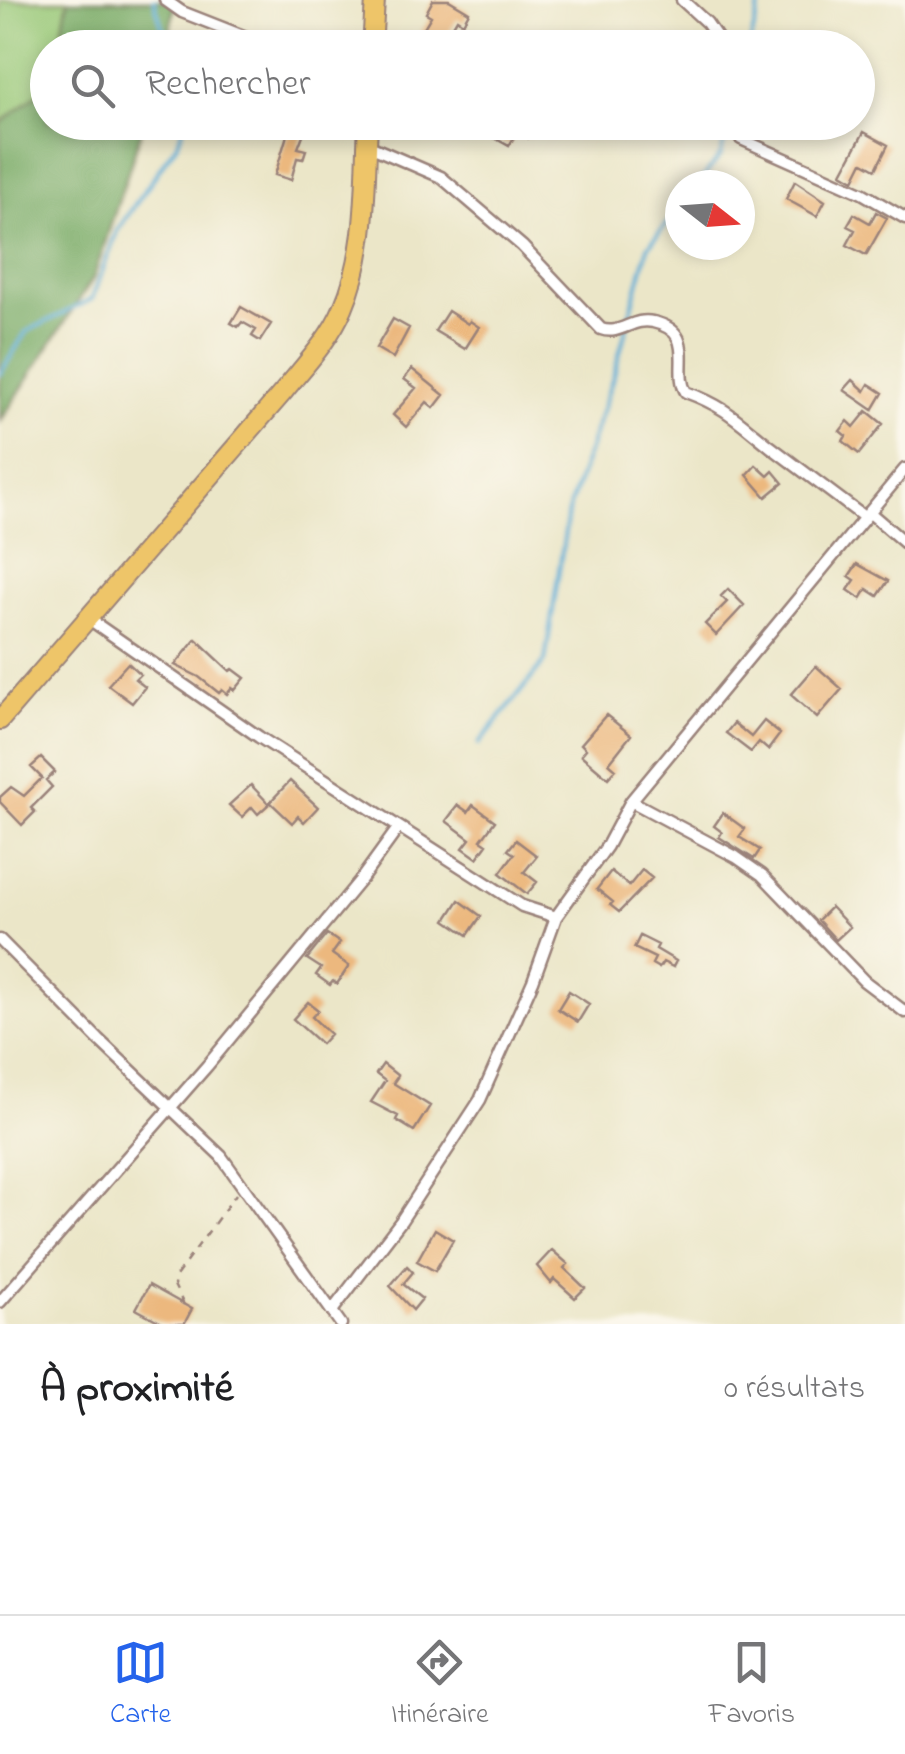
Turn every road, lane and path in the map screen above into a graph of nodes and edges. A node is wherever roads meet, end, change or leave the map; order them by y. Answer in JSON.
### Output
{"nodes":[{"id":1,"x":165,"y":0,"type":"edge"},
{"id":2,"x":375,"y":0,"type":"edge"},
{"id":3,"x":682,"y":0,"type":"edge"},
{"id":4,"x":228,"y":30,"type":"edge"},
{"id":5,"x":373,"y":30,"type":"edge"},
{"id":6,"x":712,"y":30,"type":"edge"},
{"id":7,"x":367,"y":140,"type":"edge"},
{"id":8,"x":743,"y":140,"type":"edge"},
{"id":9,"x":367,"y":145,"type":"junction"},
{"id":10,"x":905,"y":218,"type":"edge"},
{"id":11,"x":905,"y":469,"type":"edge"},
{"id":12,"x":866,"y":514,"type":"junction"},
{"id":13,"x":905,"y":543,"type":"edge"},
{"id":14,"x":89,"y":618,"type":"junction"},
{"id":15,"x":0,"y":720,"type":"edge"},
{"id":16,"x":630,"y":801,"type":"junction"},
{"id":17,"x":398,"y":827,"type":"junction"},
{"id":18,"x":556,"y":917,"type":"junction"},
{"id":19,"x":0,"y":940,"type":"edge"},
{"id":20,"x":905,"y":1012,"type":"edge"},
{"id":21,"x":172,"y":1106,"type":"junction"},
{"id":22,"x":245,"y":1187,"type":"junction"},
{"id":23,"x":0,"y":1302,"type":"edge"},
{"id":24,"x":184,"y":1305,"type":"dead end"},
{"id":25,"x":332,"y":1311,"type":"junction"},
{"id":26,"x":341,"y":1324,"type":"edge"}],
"edges":[{"from":1,"to":4,"type":"street"},
{"from":2,"to":5,"type":"highway"},
{"from":3,"to":6,"type":"street"},
{"from":7,"to":9,"type":"highway"},
{"from":8,"to":10,"type":"street"},
{"from":9,"to":12,"type":"street"},
{"from":9,"to":14,"type":"highway"},
{"from":11,"to":12,"type":"street"},
{"from":12,"to":13,"type":"street"},
{"from":12,"to":16,"type":"street"},
{"from":14,"to":15,"type":"highway"},
{"from":14,"to":17,"type":"street"},
{"from":16,"to":18,"type":"street"},
{"from":16,"to":20,"type":"street"},
{"from":17,"to":18,"type":"street"},
{"from":17,"to":21,"type":"street"},
{"from":18,"to":25,"type":"street"},
{"from":19,"to":21,"type":"street"},
{"from":21,"to":22,"type":"street"},
{"from":21,"to":23,"type":"street"},
{"from":22,"to":24,"type":"path"},
{"from":22,"to":25,"type":"street"},
{"from":25,"to":26,"type":"street"}]}
